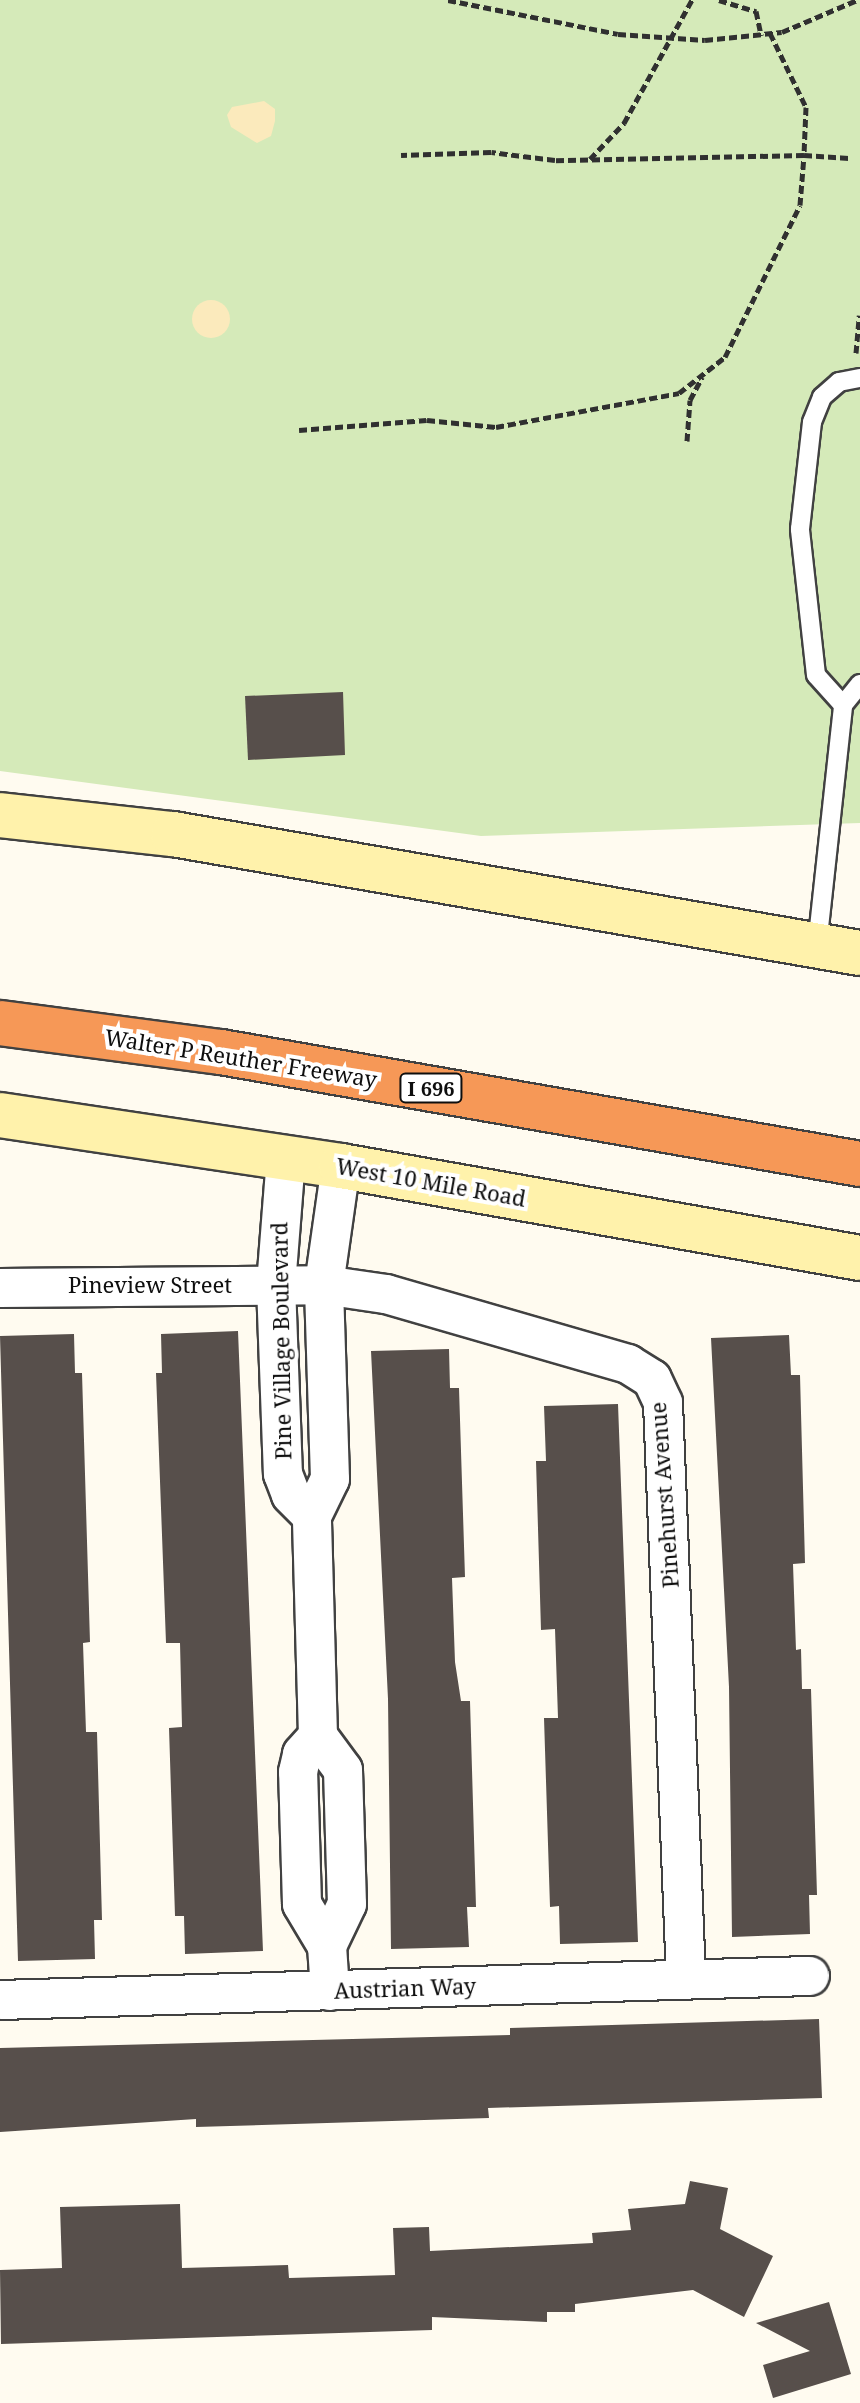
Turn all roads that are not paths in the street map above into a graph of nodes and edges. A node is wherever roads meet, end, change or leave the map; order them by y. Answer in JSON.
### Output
{"nodes":[{"id":1,"x":860,"y":378,"type":"edge"},
{"id":2,"x":860,"y":684,"type":"edge"},
{"id":3,"x":843,"y":705,"type":"junction"},
{"id":4,"x":0,"y":815,"type":"edge"},
{"id":5,"x":817,"y":946,"type":"junction"},
{"id":6,"x":860,"y":953,"type":"edge"},
{"id":7,"x":0,"y":1023,"type":"edge"},
{"id":8,"x":0,"y":1115,"type":"edge"},
{"id":9,"x":286,"y":1158,"type":"junction"},
{"id":10,"x":860,"y":1164,"type":"edge"},
{"id":11,"x":341,"y":1166,"type":"junction"},
{"id":12,"x":860,"y":1258,"type":"edge"},
{"id":13,"x":300,"y":1285,"type":"junction"},
{"id":14,"x":0,"y":1288,"type":"edge"},
{"id":15,"x":810,"y":1976,"type":"dead end"},
{"id":16,"x":686,"y":1977,"type":"junction"},
{"id":17,"x":330,"y":1991,"type":"junction"},
{"id":18,"x":0,"y":2000,"type":"edge"}],
"edges":[{"from":1,"to":3,"type":"lane"},
{"from":2,"to":3,"type":"lane"},
{"from":3,"to":5,"type":"lane"},
{"from":4,"to":5,"type":"main road"},
{"from":5,"to":6,"type":"main road"},
{"from":7,"to":10,"type":"highway","name":"Walter P Reuther Freeway","number":"I 696"},
{"from":8,"to":9,"type":"main road","name":"West 10 Mile Road"},
{"from":9,"to":11,"type":"main road","name":"West 10 Mile Road"},
{"from":9,"to":13,"type":"street","name":"Pine Village Boulevard"},
{"from":11,"to":12,"type":"main road","name":"West 10 Mile Road"},
{"from":11,"to":13,"type":"street","name":"Pine Village Boulevard"},
{"from":13,"to":14,"type":"street","name":"Pineview Street"},
{"from":13,"to":16,"type":"street","name":"Pinehurst Avenue"},
{"from":13,"to":17,"type":"street","name":"Pine Village Boulevard"},
{"from":15,"to":16,"type":"street","name":"Austrian Way"},
{"from":16,"to":17,"type":"street","name":"Austrian Way"},
{"from":17,"to":18,"type":"street","name":"Austrian Way"}]}
